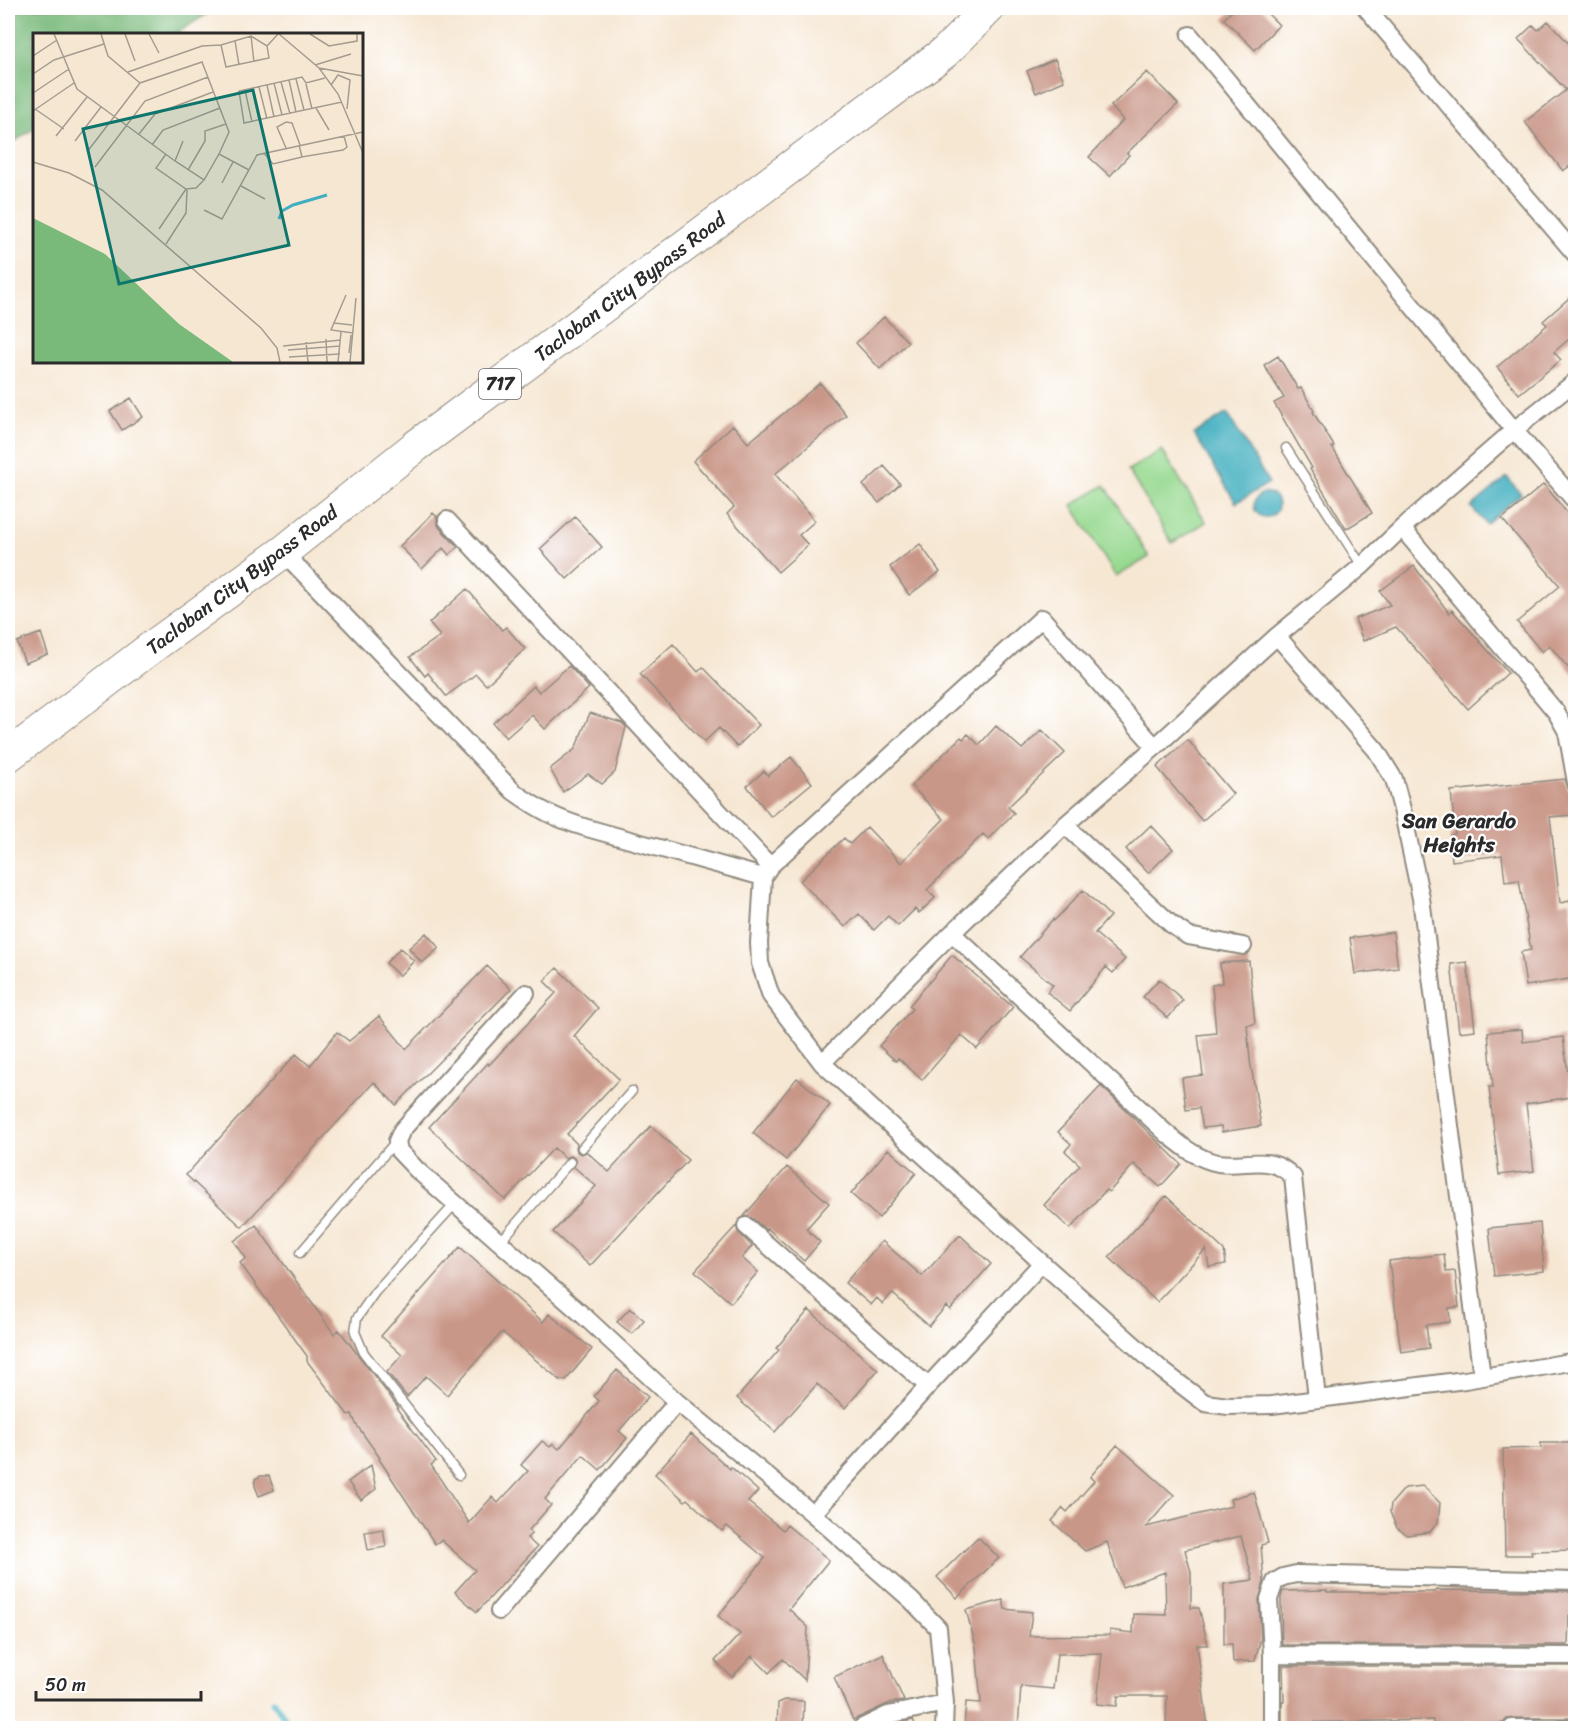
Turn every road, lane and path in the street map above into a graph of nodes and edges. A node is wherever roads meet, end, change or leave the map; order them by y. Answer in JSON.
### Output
{"nodes":[{"id":1,"x":989,"y":8,"type":"edge"},
{"id":2,"x":1366,"y":8,"type":"edge"},
{"id":3,"x":1190,"y":35,"type":"dead end"},
{"id":4,"x":1575,"y":255,"type":"edge"},
{"id":5,"x":1575,"y":381,"type":"edge"},
{"id":6,"x":1514,"y":430,"type":"junction"},
{"id":7,"x":1286,"y":448,"type":"dead end"},
{"id":8,"x":1575,"y":502,"type":"edge"},
{"id":9,"x":447,"y":520,"type":"dead end"},
{"id":10,"x":1402,"y":528,"type":"junction"},
{"id":11,"x":283,"y":552,"type":"junction"},
{"id":12,"x":1362,"y":566,"type":"junction"},
{"id":13,"x":1277,"y":636,"type":"junction"},
{"id":14,"x":1155,"y":747,"type":"junction"},
{"id":15,"x":8,"y":756,"type":"edge"},
{"id":16,"x":1575,"y":782,"type":"edge"},
{"id":17,"x":1065,"y":825,"type":"junction"},
{"id":18,"x":766,"y":872,"type":"junction"},
{"id":19,"x":952,"y":933,"type":"junction"},
{"id":20,"x":1243,"y":946,"type":"dead end"},
{"id":21,"x":526,"y":993,"type":"dead end"},
{"id":22,"x":822,"y":1063,"type":"junction"},
{"id":23,"x":632,"y":1091,"type":"dead end"},
{"id":24,"x":397,"y":1141,"type":"junction"},
{"id":25,"x":582,"y":1148,"type":"dead end"},
{"id":26,"x":570,"y":1162,"type":"dead end"},
{"id":27,"x":455,"y":1204,"type":"junction"},
{"id":28,"x":746,"y":1226,"type":"dead end"},
{"id":29,"x":500,"y":1242,"type":"junction"},
{"id":30,"x":300,"y":1252,"type":"dead end"},
{"id":31,"x":1042,"y":1263,"type":"junction"},
{"id":32,"x":1575,"y":1361,"type":"edge"},
{"id":33,"x":1482,"y":1377,"type":"junction"},
{"id":34,"x":928,"y":1386,"type":"junction"},
{"id":35,"x":1317,"y":1399,"type":"junction"},
{"id":36,"x":677,"y":1402,"type":"junction"},
{"id":37,"x":459,"y":1475,"type":"dead end"},
{"id":38,"x":813,"y":1514,"type":"junction"},
{"id":39,"x":1575,"y":1581,"type":"edge"},
{"id":40,"x":499,"y":1611,"type":"dead end"},
{"id":41,"x":1272,"y":1655,"type":"junction"},
{"id":42,"x":1575,"y":1656,"type":"edge"},
{"id":43,"x":945,"y":1703,"type":"junction"},
{"id":44,"x":861,"y":1728,"type":"edge"},
{"id":45,"x":944,"y":1728,"type":"edge"},
{"id":46,"x":1272,"y":1728,"type":"edge"},
{"id":47,"x":1512,"y":1728,"type":"edge"},
{"id":48,"x":1575,"y":1728,"type":"edge"}],
"edges":[{"from":1,"to":11,"type":"highway","name":"Tacloban City Bypass Road","number":"717"},
{"from":2,"to":4,"type":"street"},
{"from":3,"to":6,"type":"street"},
{"from":5,"to":6,"type":"street"},
{"from":6,"to":8,"type":"street"},
{"from":6,"to":10,"type":"street"},
{"from":7,"to":12,"type":"lane"},
{"from":9,"to":18,"type":"street"},
{"from":10,"to":12,"type":"street"},
{"from":10,"to":16,"type":"street"},
{"from":11,"to":15,"type":"highway","name":"Tacloban City Bypass Road","number":"717"},
{"from":11,"to":18,"type":"street"},
{"from":12,"to":13,"type":"street"},
{"from":13,"to":14,"type":"street"},
{"from":13,"to":33,"type":"street"},
{"from":14,"to":17,"type":"street"},
{"from":14,"to":18,"type":"street"},
{"from":17,"to":19,"type":"street"},
{"from":17,"to":20,"type":"street"},
{"from":18,"to":22,"type":"street"},
{"from":19,"to":22,"type":"street"},
{"from":19,"to":35,"type":"street"},
{"from":21,"to":24,"type":"street"},
{"from":22,"to":31,"type":"street"},
{"from":23,"to":25,"type":"lane"},
{"from":24,"to":27,"type":"street"},
{"from":24,"to":30,"type":"lane"},
{"from":26,"to":29,"type":"lane"},
{"from":27,"to":29,"type":"street"},
{"from":27,"to":37,"type":"lane"},
{"from":28,"to":34,"type":"street"},
{"from":29,"to":36,"type":"street"},
{"from":31,"to":34,"type":"street"},
{"from":31,"to":35,"type":"street"},
{"from":32,"to":33,"type":"street"},
{"from":33,"to":35,"type":"street"},
{"from":34,"to":38,"type":"street"},
{"from":36,"to":38,"type":"street"},
{"from":36,"to":40,"type":"street"},
{"from":38,"to":43,"type":"street"},
{"from":39,"to":41,"type":"street"},
{"from":41,"to":42,"type":"street"},
{"from":41,"to":46,"type":"street"},
{"from":43,"to":44,"type":"street"},
{"from":43,"to":45,"type":"street"},
{"from":47,"to":48,"type":"street"}]}
